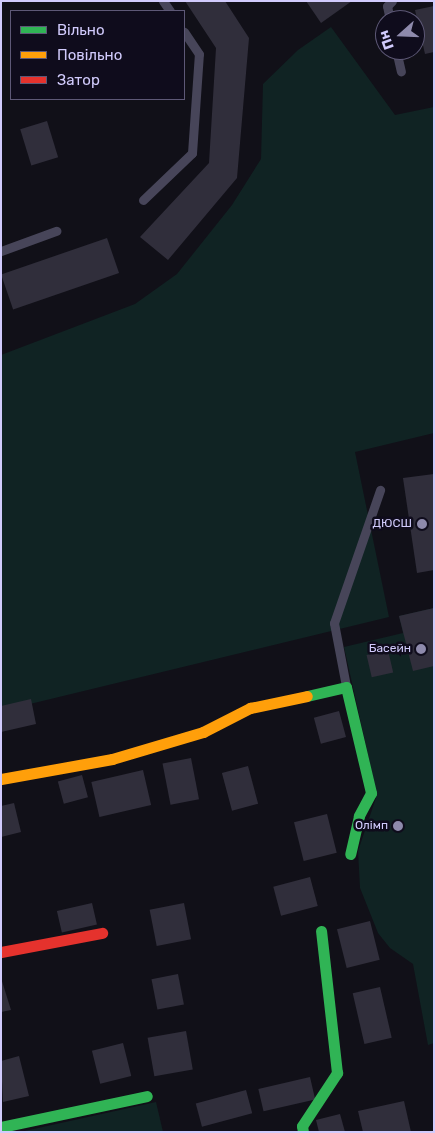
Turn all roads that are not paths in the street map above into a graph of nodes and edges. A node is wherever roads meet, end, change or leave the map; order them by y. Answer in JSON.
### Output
{"nodes":[{"id":1,"x":185,"y":34,"type":"edge"},
{"id":2,"x":398,"y":60,"type":"edge"},
{"id":3,"x":401,"y":71,"type":"dead end"},
{"id":4,"x":143,"y":200,"type":"dead end"},
{"id":5,"x":56,"y":232,"type":"dead end"},
{"id":6,"x":1,"y":251,"type":"edge"},
{"id":7,"x":380,"y":490,"type":"dead end"},
{"id":8,"x":346,"y":687,"type":"junction"},
{"id":9,"x":1,"y":779,"type":"edge"},
{"id":10,"x":350,"y":854,"type":"dead end"},
{"id":11,"x":321,"y":931,"type":"dead end"},
{"id":12,"x":102,"y":933,"type":"dead end"},
{"id":13,"x":1,"y":952,"type":"edge"},
{"id":14,"x":147,"y":1096,"type":"dead end"},
{"id":15,"x":1,"y":1128,"type":"edge"},
{"id":16,"x":303,"y":1132,"type":"edge"}],
"edges":[{"from":1,"to":4,"type":"lane"},
{"from":2,"to":3,"type":"lane"},
{"from":5,"to":6,"type":"lane"},
{"from":7,"to":8,"type":"lane"},
{"from":8,"to":9,"type":"street"},
{"from":8,"to":10,"type":"street"},
{"from":11,"to":16,"type":"street"},
{"from":12,"to":13,"type":"street"},
{"from":14,"to":15,"type":"street"}]}
